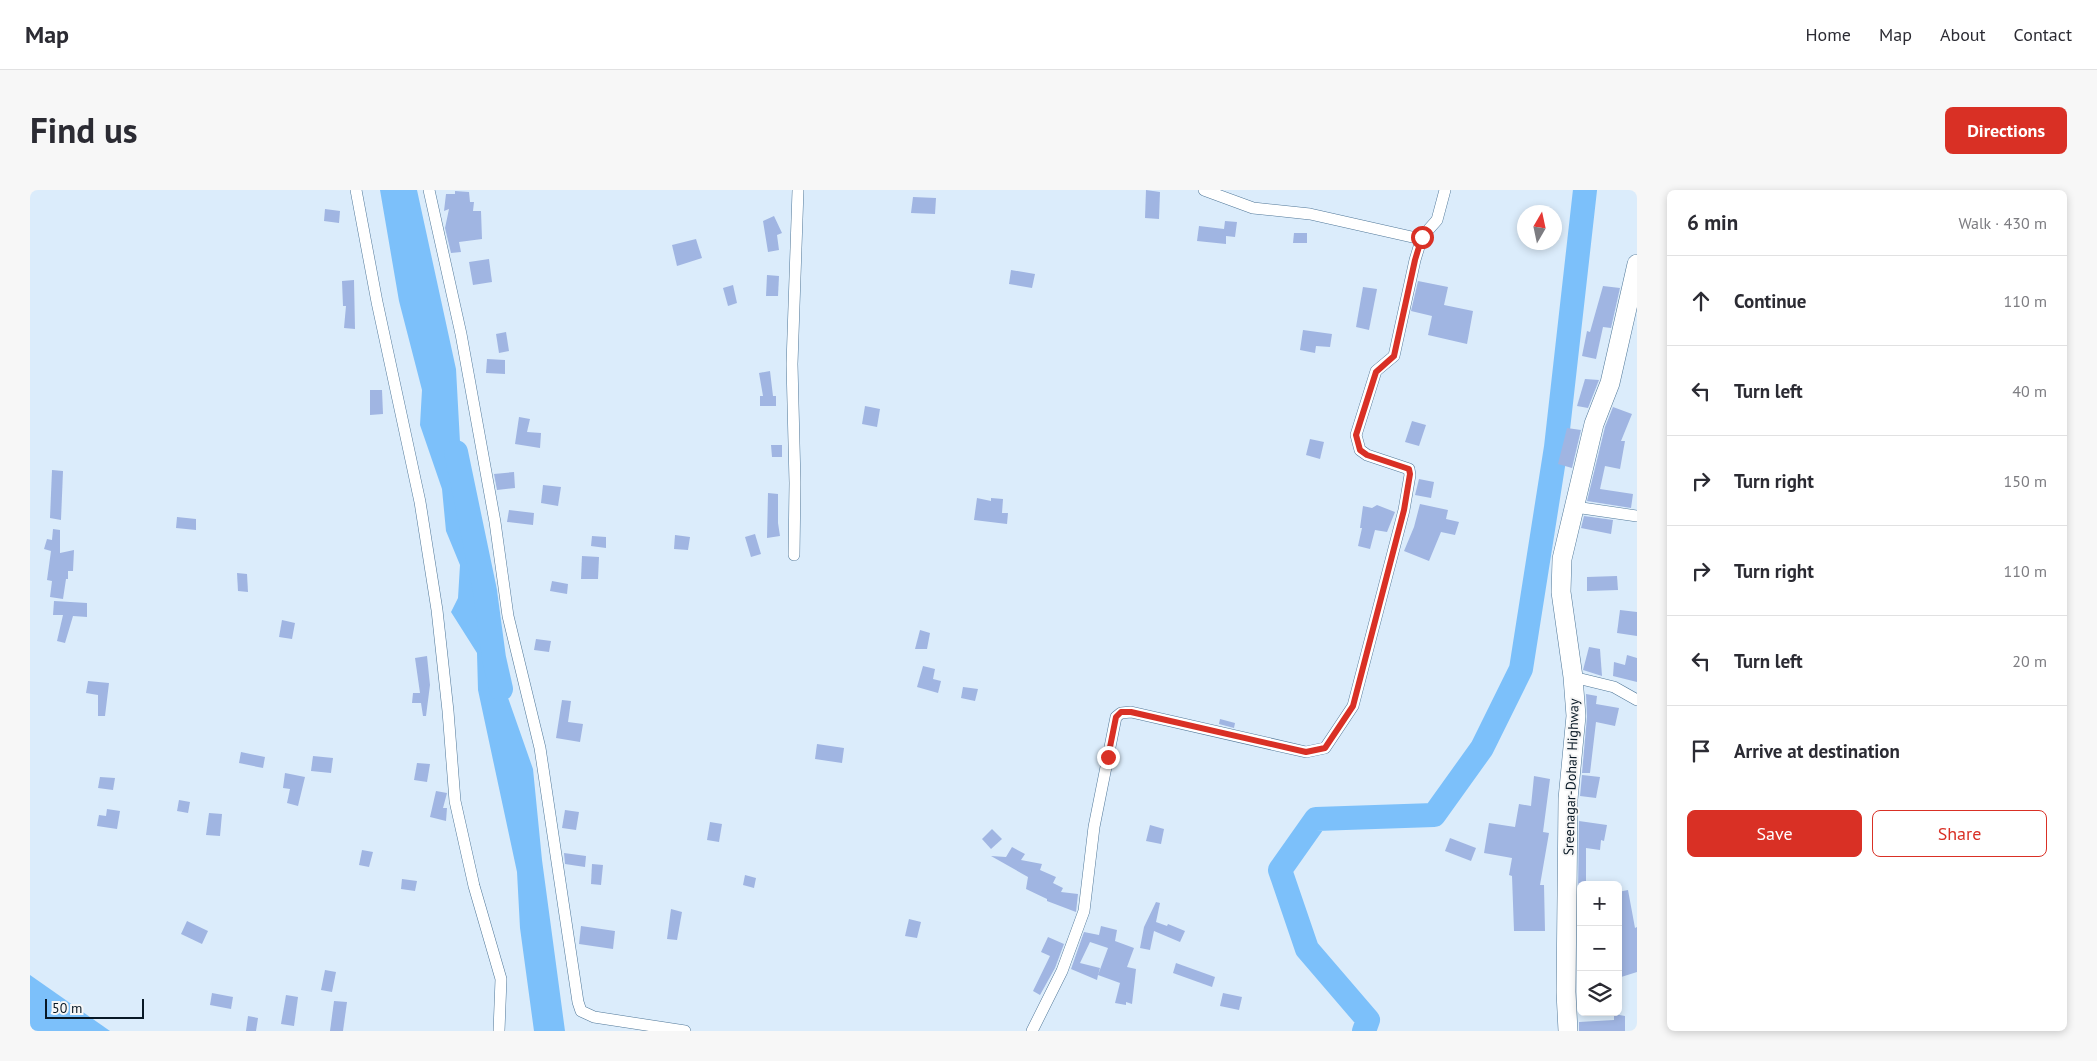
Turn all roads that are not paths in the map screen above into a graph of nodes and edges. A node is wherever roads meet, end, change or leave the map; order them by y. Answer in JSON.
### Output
{"nodes":[{"id":1,"x":356,"y":190,"type":"edge"},
{"id":2,"x":429,"y":190,"type":"edge"},
{"id":3,"x":798,"y":190,"type":"edge"},
{"id":4,"x":1204,"y":190,"type":"edge"},
{"id":5,"x":1445,"y":190,"type":"edge"},
{"id":6,"x":1422,"y":237,"type":"junction"},
{"id":7,"x":1637,"y":264,"type":"edge"},
{"id":8,"x":1575,"y":507,"type":"junction"},
{"id":9,"x":1637,"y":516,"type":"edge"},
{"id":10,"x":794,"y":555,"type":"dead end"},
{"id":11,"x":1572,"y":677,"type":"junction"},
{"id":12,"x":1637,"y":700,"type":"edge"},
{"id":13,"x":499,"y":1031,"type":"edge"},
{"id":14,"x":685,"y":1031,"type":"edge"},
{"id":15,"x":1032,"y":1031,"type":"edge"},
{"id":16,"x":1568,"y":1031,"type":"edge"}],
"edges":[{"from":1,"to":13,"type":"street"},
{"from":2,"to":14,"type":"street"},
{"from":3,"to":10,"type":"street"},
{"from":4,"to":6,"type":"street"},
{"from":5,"to":6,"type":"street"},
{"from":6,"to":15,"type":"street"},
{"from":7,"to":8,"type":"main road","name":"Sreenagar-Dohar Highway"},
{"from":8,"to":9,"type":"street"},
{"from":8,"to":11,"type":"main road","name":"Sreenagar-Dohar Highway"},
{"from":11,"to":12,"type":"street"},
{"from":11,"to":16,"type":"main road","name":"Sreenagar-Dohar Highway"}]}
